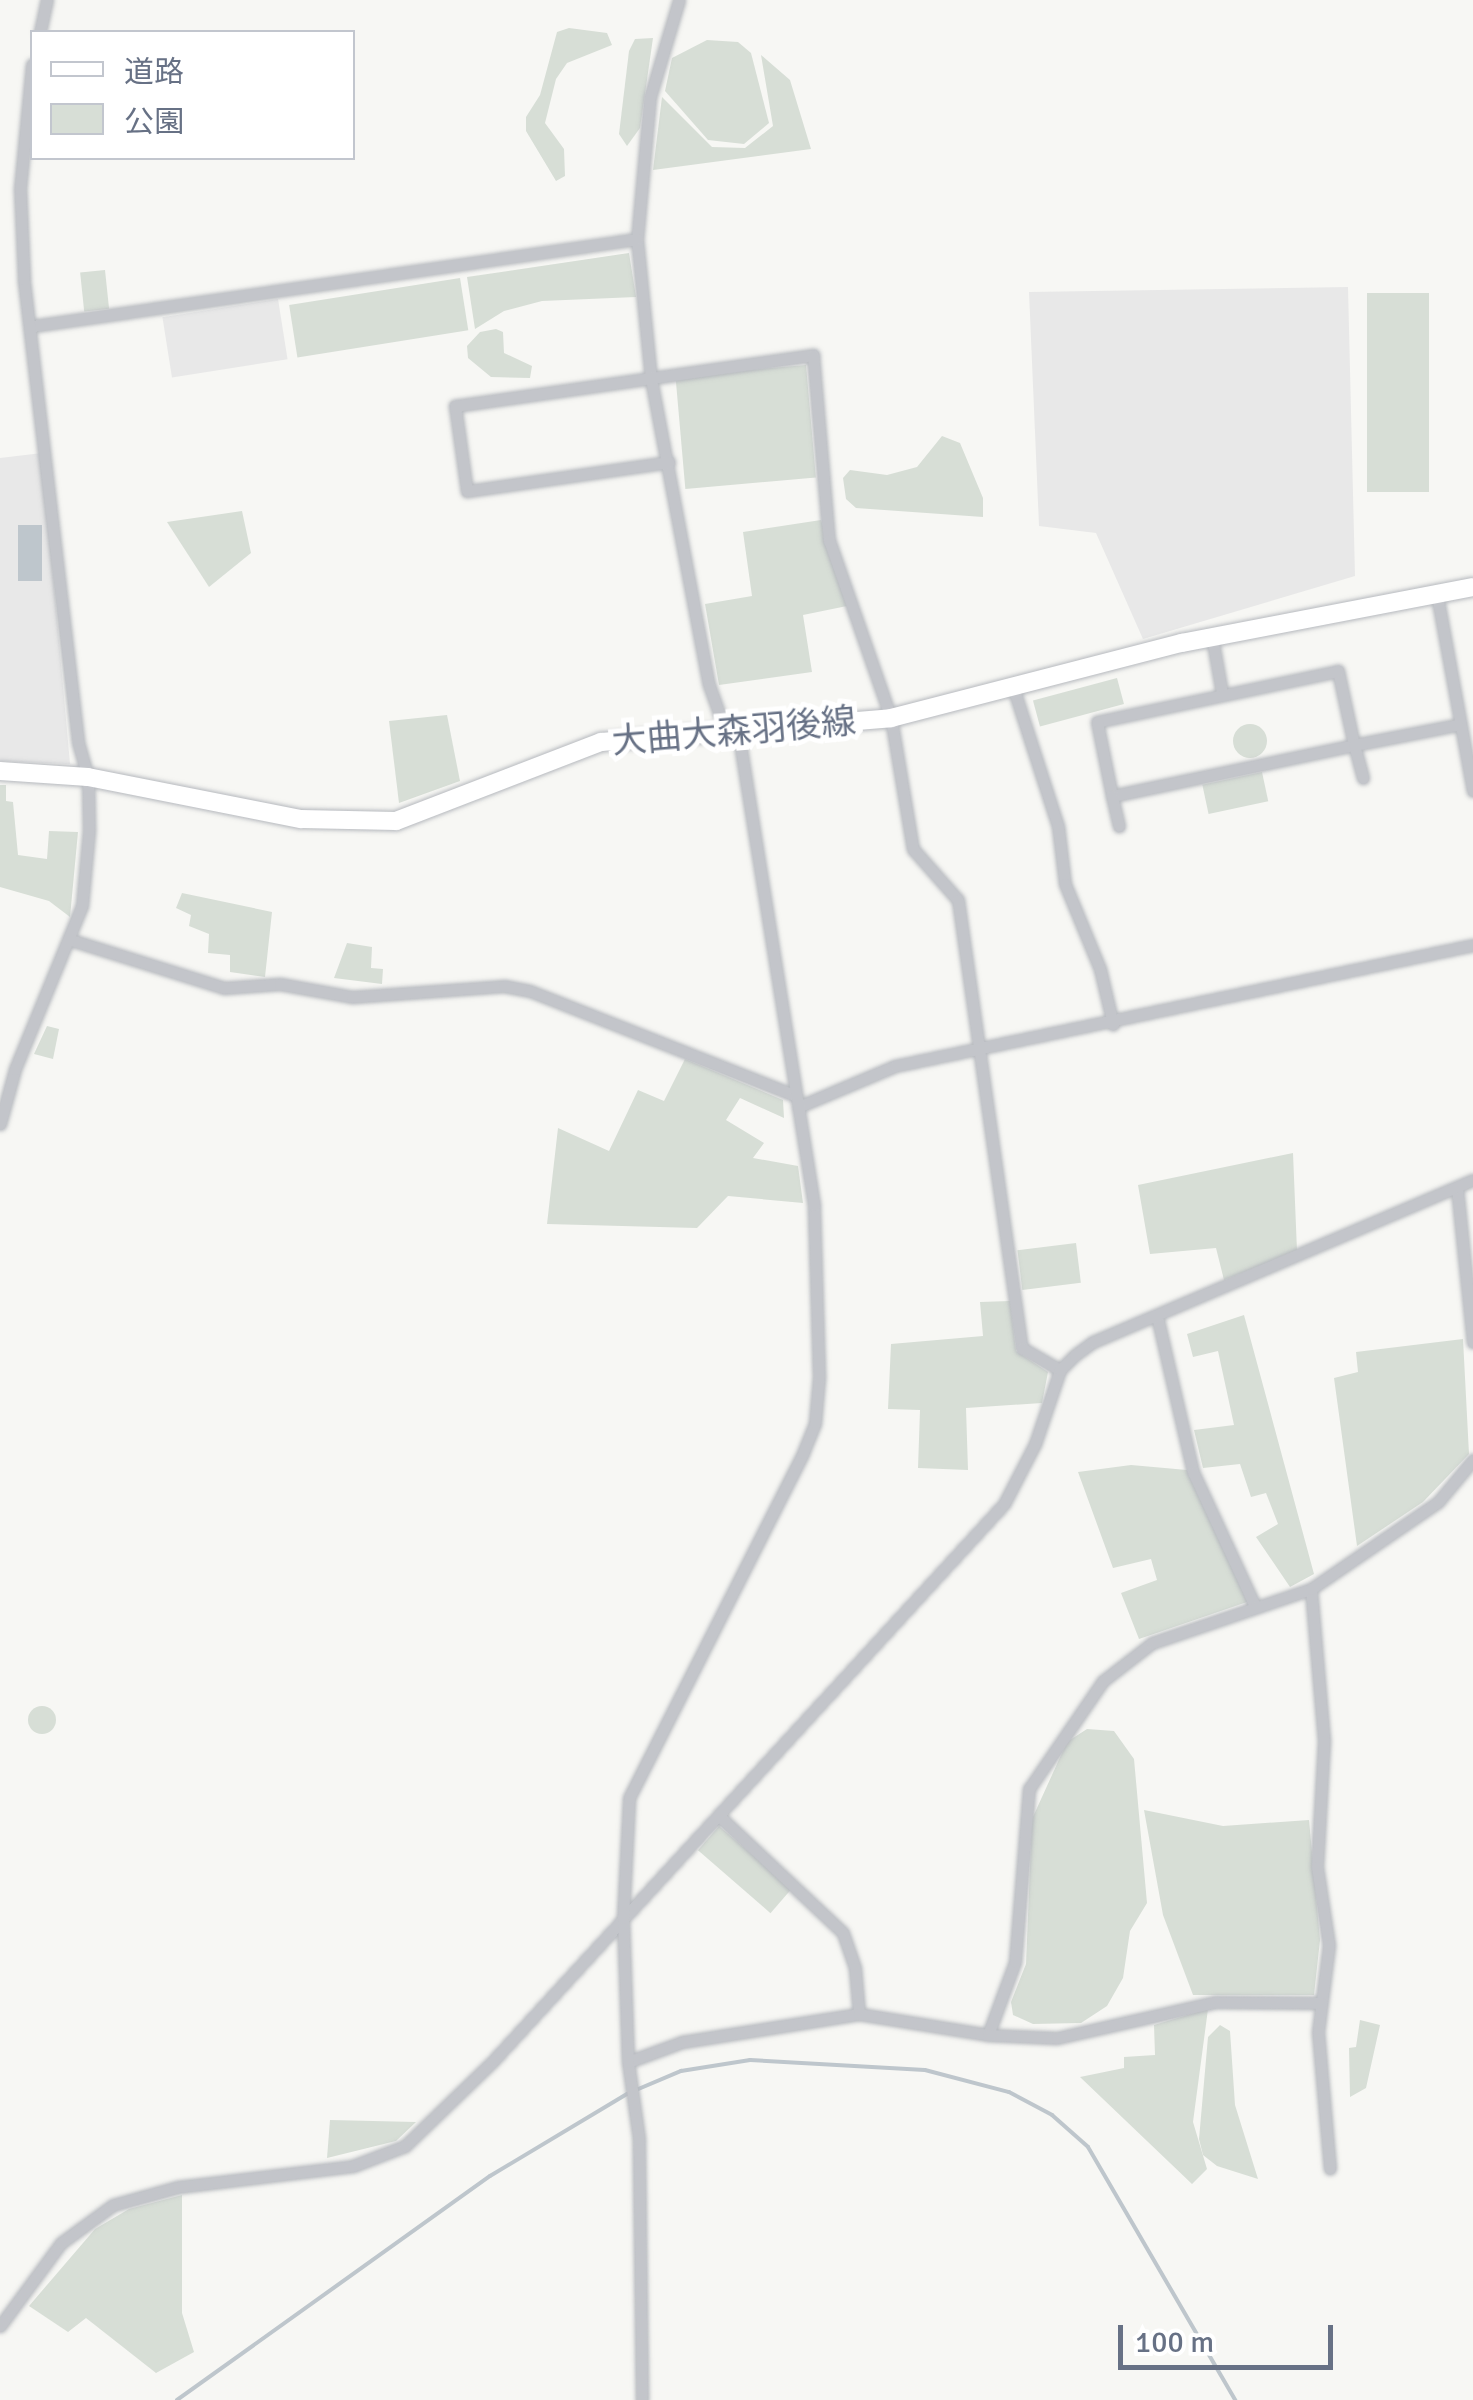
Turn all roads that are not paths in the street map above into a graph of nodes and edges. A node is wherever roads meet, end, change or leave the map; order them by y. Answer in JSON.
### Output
{"nodes":[{"id":1,"x":47,"y":0,"type":"edge"},
{"id":2,"x":678,"y":0,"type":"edge"},
{"id":3,"x":40,"y":30,"type":"edge"},
{"id":4,"x":30,"y":85,"type":"edge"},
{"id":5,"x":637,"y":239,"type":"junction"},
{"id":6,"x":32,"y":326,"type":"junction"},
{"id":7,"x":652,"y":380,"type":"junction"},
{"id":8,"x":669,"y":462,"type":"junction"},
{"id":9,"x":1473,"y":587,"type":"edge"},
{"id":10,"x":1438,"y":594,"type":"junction"},
{"id":11,"x":1212,"y":636,"type":"junction"},
{"id":12,"x":1014,"y":690,"type":"junction"},
{"id":13,"x":1222,"y":693,"type":"junction"},
{"id":14,"x":891,"y":718,"type":"junction"},
{"id":15,"x":1456,"y":724,"type":"junction"},
{"id":16,"x":731,"y":730,"type":"junction"},
{"id":17,"x":1354,"y":745,"type":"junction"},
{"id":18,"x":0,"y":771,"type":"edge"},
{"id":19,"x":88,"y":777,"type":"junction"},
{"id":20,"x":1362,"y":778,"type":"dead end"},
{"id":21,"x":1473,"y":791,"type":"edge"},
{"id":22,"x":1112,"y":796,"type":"junction"},
{"id":23,"x":1118,"y":826,"type":"dead end"},
{"id":24,"x":72,"y":940,"type":"junction"},
{"id":25,"x":1473,"y":945,"type":"edge"},
{"id":26,"x":1113,"y":1024,"type":"junction"},
{"id":27,"x":982,"y":1050,"type":"junction"},
{"id":28,"x":797,"y":1102,"type":"junction"},
{"id":29,"x":0,"y":1124,"type":"edge"},
{"id":30,"x":1473,"y":1180,"type":"edge"},
{"id":31,"x":1457,"y":1188,"type":"junction"},
{"id":32,"x":1157,"y":1316,"type":"junction"},
{"id":33,"x":1473,"y":1342,"type":"edge"},
{"id":34,"x":1060,"y":1370,"type":"junction"},
{"id":35,"x":1473,"y":1460,"type":"edge"},
{"id":36,"x":1311,"y":1589,"type":"junction"},
{"id":37,"x":1255,"y":1606,"type":"junction"},
{"id":38,"x":719,"y":1816,"type":"junction"},
{"id":39,"x":623,"y":1918,"type":"junction"},
{"id":40,"x":1321,"y":2003,"type":"junction"},
{"id":41,"x":859,"y":2014,"type":"junction"},
{"id":42,"x":988,"y":2036,"type":"junction"},
{"id":43,"x":628,"y":2062,"type":"junction"},
{"id":44,"x":1330,"y":2168,"type":"dead end"},
{"id":45,"x":0,"y":2326,"type":"edge"},
{"id":46,"x":642,"y":2400,"type":"edge"}],
"edges":[{"from":1,"to":3,"type":"street"},
{"from":2,"to":5,"type":"street"},
{"from":4,"to":6,"type":"street"},
{"from":5,"to":6,"type":"street"},
{"from":5,"to":7,"type":"street"},
{"from":6,"to":19,"type":"street"},
{"from":7,"to":8,"type":"street"},
{"from":7,"to":8,"type":"street"},
{"from":7,"to":14,"type":"street"},
{"from":8,"to":16,"type":"street"},
{"from":9,"to":10,"type":"main road","name":"大曲大森羽後線"},
{"from":10,"to":11,"type":"main road","name":"大曲大森羽後線"},
{"from":10,"to":15,"type":"street"},
{"from":11,"to":12,"type":"main road","name":"大曲大森羽後線"},
{"from":11,"to":13,"type":"street"},
{"from":12,"to":14,"type":"main road","name":"大曲大森羽後線"},
{"from":12,"to":26,"type":"street"},
{"from":13,"to":17,"type":"street"},
{"from":13,"to":22,"type":"street"},
{"from":14,"to":16,"type":"main road","name":"大曲大森羽後線"},
{"from":14,"to":27,"type":"street"},
{"from":15,"to":17,"type":"street"},
{"from":15,"to":21,"type":"street"},
{"from":16,"to":19,"type":"main road","name":"大曲大森羽後線"},
{"from":16,"to":28,"type":"street"},
{"from":17,"to":20,"type":"street"},
{"from":17,"to":22,"type":"street"},
{"from":18,"to":19,"type":"main road","name":"大曲大森羽後線"},
{"from":19,"to":24,"type":"street"},
{"from":22,"to":23,"type":"street"},
{"from":24,"to":28,"type":"street"},
{"from":24,"to":29,"type":"street"},
{"from":25,"to":26,"type":"street"},
{"from":26,"to":27,"type":"street"},
{"from":27,"to":28,"type":"street"},
{"from":27,"to":34,"type":"street"},
{"from":28,"to":39,"type":"street"},
{"from":30,"to":31,"type":"street"},
{"from":31,"to":32,"type":"street"},
{"from":31,"to":33,"type":"street"},
{"from":32,"to":34,"type":"street"},
{"from":32,"to":37,"type":"street"},
{"from":34,"to":38,"type":"street"},
{"from":35,"to":36,"type":"street"},
{"from":36,"to":37,"type":"street"},
{"from":36,"to":40,"type":"street"},
{"from":37,"to":42,"type":"street"},
{"from":38,"to":39,"type":"street"},
{"from":38,"to":41,"type":"street"},
{"from":39,"to":43,"type":"street"},
{"from":39,"to":45,"type":"street"},
{"from":40,"to":42,"type":"street"},
{"from":40,"to":44,"type":"street"},
{"from":41,"to":42,"type":"street"},
{"from":41,"to":43,"type":"street"},
{"from":43,"to":46,"type":"street"}]}
